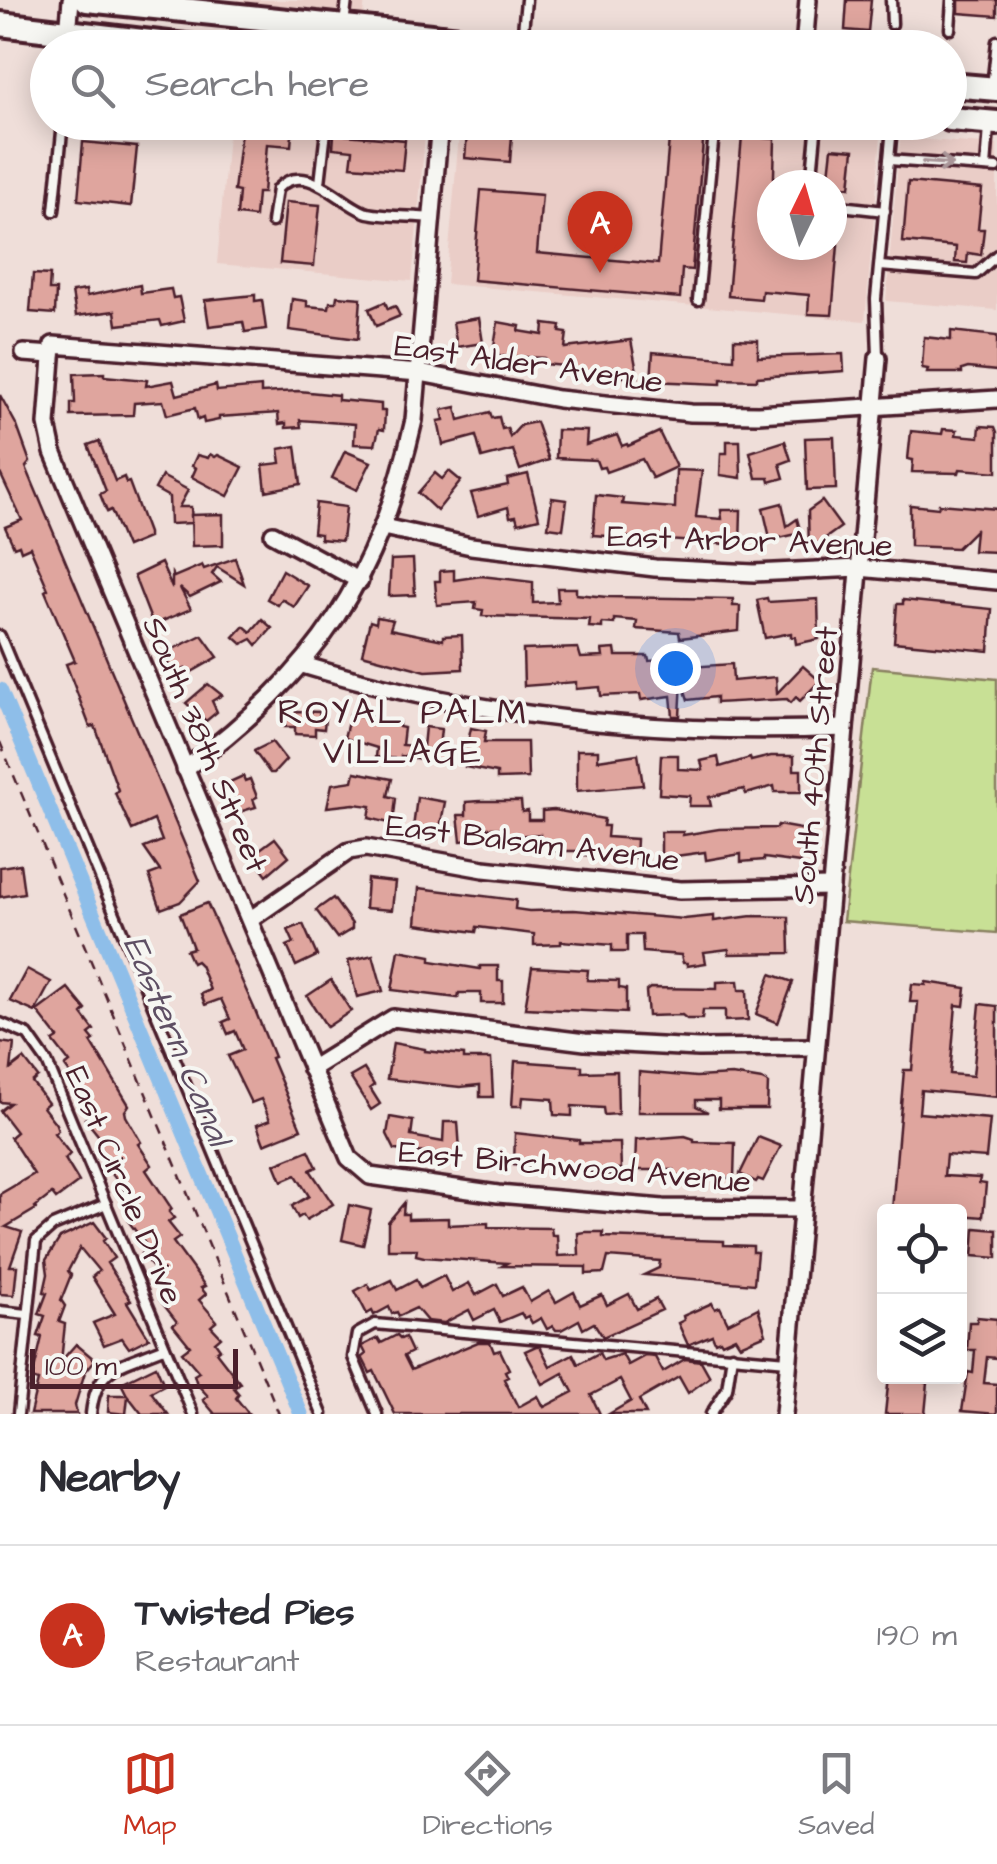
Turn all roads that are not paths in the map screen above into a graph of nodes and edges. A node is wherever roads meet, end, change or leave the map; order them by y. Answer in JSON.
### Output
{"nodes":[{"id":1,"x":71,"y":0,"type":"edge"},
{"id":2,"x":88,"y":0,"type":"edge"},
{"id":3,"x":347,"y":0,"type":"edge"},
{"id":4,"x":526,"y":0,"type":"edge"},
{"id":5,"x":808,"y":0,"type":"edge"},
{"id":6,"x":891,"y":0,"type":"edge"},
{"id":7,"x":952,"y":0,"type":"edge"},
{"id":8,"x":0,"y":24,"type":"edge"},
{"id":9,"x":892,"y":24,"type":"dead end"},
{"id":10,"x":344,"y":27,"type":"junction"},
{"id":11,"x":950,"y":29,"type":"dead end"},
{"id":12,"x":69,"y":30,"type":"edge"},
{"id":13,"x":363,"y":30,"type":"edge"},
{"id":14,"x":523,"y":30,"type":"edge"},
{"id":15,"x":806,"y":30,"type":"edge"},
{"id":16,"x":30,"y":31,"type":"edge"},
{"id":17,"x":997,"y":42,"type":"edge"},
{"id":18,"x":967,"y":87,"type":"edge"},
{"id":19,"x":994,"y":89,"type":"edge"},
{"id":20,"x":967,"y":120,"type":"edge"},
{"id":21,"x":993,"y":122,"type":"edge"},
{"id":22,"x":62,"y":140,"type":"edge"},
{"id":23,"x":325,"y":140,"type":"edge"},
{"id":24,"x":438,"y":140,"type":"edge"},
{"id":25,"x":714,"y":140,"type":"edge"},
{"id":26,"x":815,"y":140,"type":"edge"},
{"id":27,"x":893,"y":140,"type":"edge"},
{"id":28,"x":889,"y":160,"type":"junction"},
{"id":29,"x":986,"y":167,"type":"junction"},
{"id":30,"x":997,"y":168,"type":"edge"},
{"id":31,"x":812,"y":170,"type":"edge"},
{"id":32,"x":320,"y":183,"type":"junction"},
{"id":33,"x":847,"y":207,"type":"edge"},
{"id":34,"x":54,"y":211,"type":"dead end"},
{"id":35,"x":884,"y":211,"type":"junction"},
{"id":36,"x":432,"y":218,"type":"junction"},
{"id":37,"x":272,"y":222,"type":"dead end"},
{"id":38,"x":997,"y":256,"type":"edge"},
{"id":39,"x":880,"y":266,"type":"junction"},
{"id":40,"x":698,"y":300,"type":"dead end"},
{"id":41,"x":53,"y":350,"type":"junction"},
{"id":42,"x":24,"y":353,"type":"dead end"},
{"id":43,"x":878,"y":358,"type":"joint"},
{"id":44,"x":420,"y":374,"type":"junction"},
{"id":45,"x":997,"y":400,"type":"edge"},
{"id":46,"x":873,"y":408,"type":"junction"},
{"id":47,"x":383,"y":526,"type":"junction"},
{"id":48,"x":273,"y":534,"type":"dead end"},
{"id":49,"x":859,"y":568,"type":"junction"},
{"id":50,"x":360,"y":581,"type":"junction"},
{"id":51,"x":997,"y":581,"type":"edge"},
{"id":52,"x":0,"y":636,"type":"edge"},
{"id":53,"x":303,"y":665,"type":"junction"},
{"id":54,"x":845,"y":728,"type":"junction"},
{"id":55,"x":185,"y":769,"type":"junction"},
{"id":56,"x":830,"y":888,"type":"junction"},
{"id":57,"x":251,"y":919,"type":"junction"},
{"id":58,"x":0,"y":1023,"type":"edge"},
{"id":59,"x":816,"y":1047,"type":"junction"},
{"id":60,"x":311,"y":1069,"type":"junction"},
{"id":61,"x":349,"y":1158,"type":"joint"},
{"id":62,"x":106,"y":1204,"type":"junction"},
{"id":63,"x":802,"y":1210,"type":"junction"},
{"id":64,"x":0,"y":1312,"type":"edge"},
{"id":65,"x":28,"y":1314,"type":"junction"},
{"id":66,"x":165,"y":1348,"type":"junction"},
{"id":67,"x":732,"y":1355,"type":"junction"},
{"id":68,"x":788,"y":1361,"type":"junction"},
{"id":69,"x":18,"y":1414,"type":"edge"},
{"id":70,"x":92,"y":1414,"type":"edge"},
{"id":71,"x":193,"y":1414,"type":"edge"},
{"id":72,"x":322,"y":1414,"type":"edge"},
{"id":73,"x":377,"y":1414,"type":"edge"},
{"id":74,"x":712,"y":1414,"type":"edge"},
{"id":75,"x":784,"y":1414,"type":"edge"}],
"edges":[{"from":1,"to":12,"type":"street"},
{"from":2,"to":10,"type":"main road"},
{"from":3,"to":10,"type":"lane"},
{"from":4,"to":14,"type":"lane"},
{"from":5,"to":15,"type":"street"},
{"from":6,"to":9,"type":"lane"},
{"from":7,"to":11,"type":"lane"},
{"from":8,"to":16,"type":"main road"},
{"from":10,"to":13,"type":"main road"},
{"from":17,"to":19,"type":"lane"},
{"from":18,"to":19,"type":"main road"},
{"from":20,"to":21,"type":"main road"},
{"from":21,"to":29,"type":"lane"},
{"from":22,"to":34,"type":"lane"},
{"from":23,"to":32,"type":"lane"},
{"from":24,"to":36,"type":"street"},
{"from":25,"to":40,"type":"lane"},
{"from":26,"to":31,"type":"lane"},
{"from":27,"to":28,"type":"lane","name":"South 40th Street"},
{"from":28,"to":29,"type":"lane","one_way":true},
{"from":28,"to":35,"type":"lane","name":"South 40th Street"},
{"from":29,"to":30,"type":"lane"},
{"from":32,"to":36,"type":"lane"},
{"from":32,"to":37,"type":"lane"},
{"from":33,"to":35,"type":"lane"},
{"from":35,"to":39,"type":"lane","name":"South 40th Street"},
{"from":36,"to":44,"type":"street"},
{"from":38,"to":39,"type":"lane"},
{"from":39,"to":43,"type":"lane","name":"South 40th Street"},
{"from":41,"to":42,"type":"street","name":"East Alder Avenue"},
{"from":41,"to":44,"type":"street","name":"East Alder Avenue"},
{"from":41,"to":55,"type":"street","name":"South 38th Street"},
{"from":43,"to":46,"type":"street","name":"South 40th Street"},
{"from":44,"to":46,"type":"street","name":"East Alder Avenue"},
{"from":44,"to":47,"type":"street"},
{"from":45,"to":46,"type":"street","name":"East Alder Avenue"},
{"from":46,"to":49,"type":"street","name":"South 40th Street"},
{"from":47,"to":49,"type":"street","name":"East Arbor Avenue"},
{"from":47,"to":50,"type":"street"},
{"from":48,"to":50,"type":"street"},
{"from":49,"to":51,"type":"street","name":"East Arbor Avenue"},
{"from":49,"to":54,"type":"street","name":"South 40th Street"},
{"from":50,"to":53,"type":"street"},
{"from":52,"to":72,"type":"lane"},
{"from":53,"to":54,"type":"street"},
{"from":53,"to":55,"type":"street"},
{"from":54,"to":56,"type":"street","name":"South 40th Street"},
{"from":55,"to":57,"type":"street","name":"South 38th Street"},
{"from":56,"to":57,"type":"street","name":"East Balsam Avenue"},
{"from":56,"to":59,"type":"street","name":"South 40th Street"},
{"from":57,"to":60,"type":"street","name":"South 38th Street"},
{"from":58,"to":62,"type":"lane","name":"East Circle Drive"},
{"from":59,"to":60,"type":"street"},
{"from":59,"to":63,"type":"street","name":"South 40th Street"},
{"from":60,"to":61,"type":"street","name":"South 38th Street"},
{"from":61,"to":63,"type":"street","name":"East Birchwood Avenue"},
{"from":62,"to":65,"type":"lane"},
{"from":62,"to":66,"type":"lane","name":"East Circle Drive"},
{"from":63,"to":68,"type":"street","name":"South 40th Street"},
{"from":64,"to":65,"type":"lane"},
{"from":65,"to":69,"type":"lane"},
{"from":66,"to":70,"type":"lane"},
{"from":66,"to":71,"type":"lane","name":"East Circle Drive"},
{"from":67,"to":68,"type":"lane"},
{"from":67,"to":73,"type":"lane"},
{"from":67,"to":74,"type":"lane"},
{"from":68,"to":75,"type":"street","name":"South 40th Street"}]}
